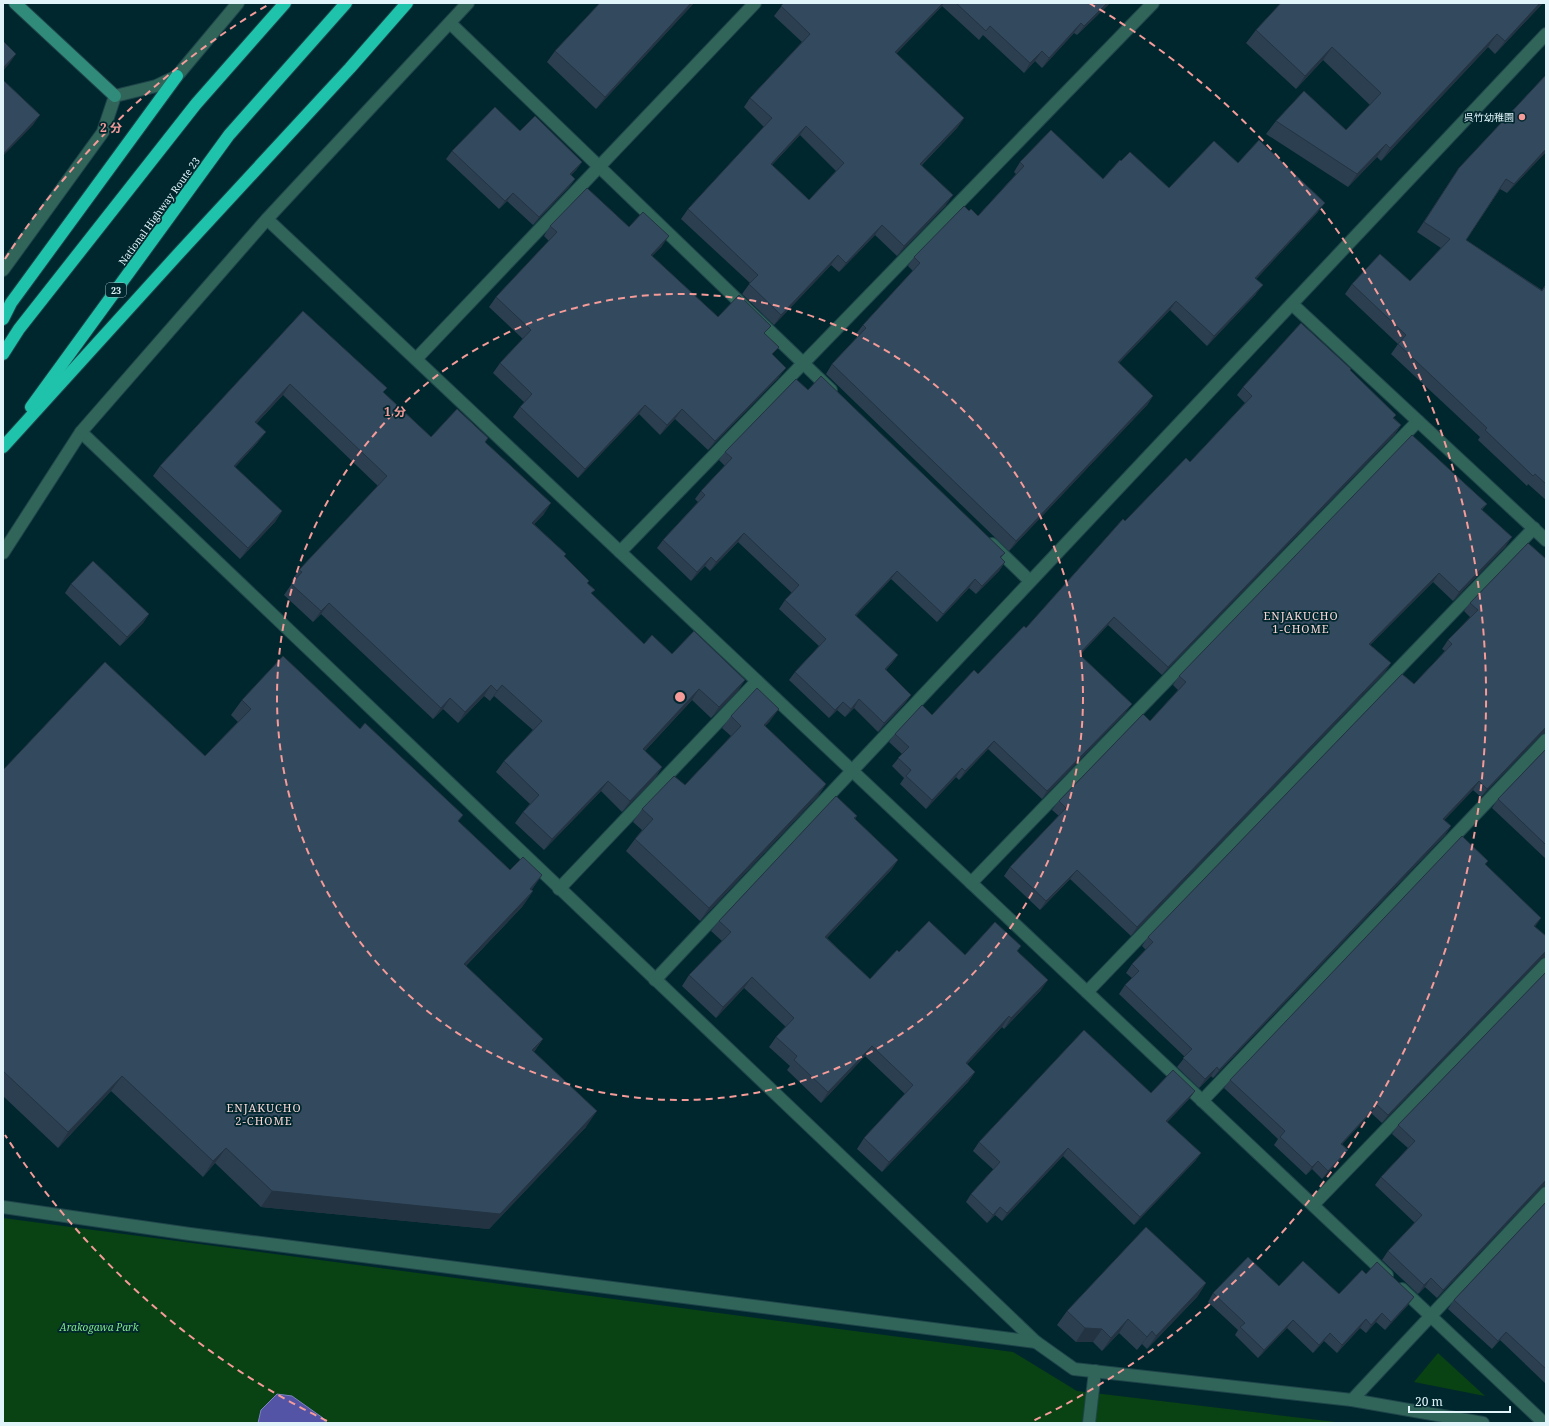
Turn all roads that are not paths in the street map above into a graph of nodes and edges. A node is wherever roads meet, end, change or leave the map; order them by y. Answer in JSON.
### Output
{"nodes":[{"id":1,"x":15,"y":3,"type":"edge"},
{"id":2,"x":238,"y":3,"type":"edge"},
{"id":3,"x":285,"y":3,"type":"edge"},
{"id":4,"x":346,"y":3,"type":"edge"},
{"id":5,"x":407,"y":3,"type":"edge"},
{"id":6,"x":468,"y":3,"type":"edge"},
{"id":7,"x":755,"y":3,"type":"edge"},
{"id":8,"x":1154,"y":3,"type":"edge"},
{"id":9,"x":450,"y":23,"type":"junction"},
{"id":10,"x":1546,"y":34,"type":"edge"},
{"id":11,"x":177,"y":76,"type":"junction"},
{"id":12,"x":115,"y":96,"type":"junction"},
{"id":13,"x":599,"y":167,"type":"junction"},
{"id":14,"x":267,"y":219,"type":"junction"},
{"id":15,"x":3,"y":270,"type":"edge"},
{"id":16,"x":1292,"y":304,"type":"junction"},
{"id":17,"x":3,"y":319,"type":"edge"},
{"id":18,"x":3,"y":354,"type":"edge"},
{"id":19,"x":416,"y":359,"type":"junction"},
{"id":20,"x":803,"y":363,"type":"junction"},
{"id":21,"x":837,"y":396,"type":"edge"},
{"id":22,"x":1418,"y":421,"type":"junction"},
{"id":23,"x":81,"y":432,"type":"junction"},
{"id":24,"x":3,"y":444,"type":"edge"},
{"id":25,"x":3,"y":447,"type":"edge"},
{"id":26,"x":1534,"y":528,"type":"junction"},
{"id":27,"x":985,"y":537,"type":"edge"},
{"id":28,"x":1546,"y":540,"type":"edge"},
{"id":29,"x":620,"y":552,"type":"junction"},
{"id":30,"x":3,"y":554,"type":"edge"},
{"id":31,"x":1030,"y":581,"type":"junction"},
{"id":32,"x":757,"y":681,"type":"junction"},
{"id":33,"x":1546,"y":740,"type":"edge"},
{"id":34,"x":852,"y":771,"type":"junction"},
{"id":35,"x":971,"y":883,"type":"junction"},
{"id":36,"x":559,"y":889,"type":"junction"},
{"id":37,"x":1546,"y":964,"type":"edge"},
{"id":38,"x":655,"y":980,"type":"junction"},
{"id":39,"x":1087,"y":992,"type":"junction"},
{"id":40,"x":1202,"y":1101,"type":"junction"},
{"id":41,"x":1546,"y":1193,"type":"edge"},
{"id":42,"x":1313,"y":1205,"type":"junction"},
{"id":43,"x":3,"y":1207,"type":"edge"},
{"id":44,"x":1430,"y":1316,"type":"junction"},
{"id":45,"x":1036,"y":1342,"type":"junction"},
{"id":46,"x":1095,"y":1371,"type":"junction"},
{"id":47,"x":1352,"y":1400,"type":"junction"},
{"id":48,"x":1542,"y":1420,"type":"edge"},
{"id":49,"x":1089,"y":1423,"type":"edge"},
{"id":50,"x":1482,"y":1423,"type":"edge"}],
"edges":[{"from":1,"to":12,"type":"street"},
{"from":2,"to":11,"type":"street"},
{"from":3,"to":18,"type":"highway"},
{"from":4,"to":24,"type":"highway","name":"National Highway Route 23","number":"23"},
{"from":5,"to":25,"type":"highway"},
{"from":6,"to":9,"type":"street"},
{"from":7,"to":13,"type":"street"},
{"from":8,"to":20,"type":"street"},
{"from":9,"to":13,"type":"street"},
{"from":9,"to":14,"type":"street"},
{"from":10,"to":16,"type":"street"},
{"from":11,"to":12,"type":"street"},
{"from":11,"to":17,"type":"highway"},
{"from":12,"to":15,"type":"street"},
{"from":13,"to":19,"type":"street"},
{"from":13,"to":20,"type":"street"},
{"from":14,"to":19,"type":"street"},
{"from":14,"to":23,"type":"street"},
{"from":16,"to":22,"type":"street"},
{"from":16,"to":31,"type":"street"},
{"from":19,"to":29,"type":"street"},
{"from":20,"to":21,"type":"street"},
{"from":20,"to":29,"type":"street"},
{"from":22,"to":26,"type":"street"},
{"from":22,"to":35,"type":"street"},
{"from":23,"to":30,"type":"street"},
{"from":23,"to":36,"type":"street"},
{"from":26,"to":28,"type":"street"},
{"from":26,"to":39,"type":"street"},
{"from":27,"to":31,"type":"street"},
{"from":29,"to":32,"type":"street"},
{"from":31,"to":34,"type":"street"},
{"from":32,"to":34,"type":"street"},
{"from":32,"to":36,"type":"street"},
{"from":33,"to":40,"type":"street"},
{"from":34,"to":35,"type":"street"},
{"from":34,"to":38,"type":"street"},
{"from":35,"to":39,"type":"street"},
{"from":36,"to":38,"type":"street"},
{"from":37,"to":42,"type":"street"},
{"from":38,"to":45,"type":"street"},
{"from":39,"to":40,"type":"street"},
{"from":40,"to":42,"type":"street"},
{"from":41,"to":44,"type":"street"},
{"from":42,"to":44,"type":"street"},
{"from":43,"to":45,"type":"street"},
{"from":44,"to":47,"type":"street"},
{"from":44,"to":48,"type":"street"},
{"from":45,"to":46,"type":"street"},
{"from":46,"to":47,"type":"street"},
{"from":46,"to":49,"type":"street"},
{"from":47,"to":50,"type":"street"}]}
